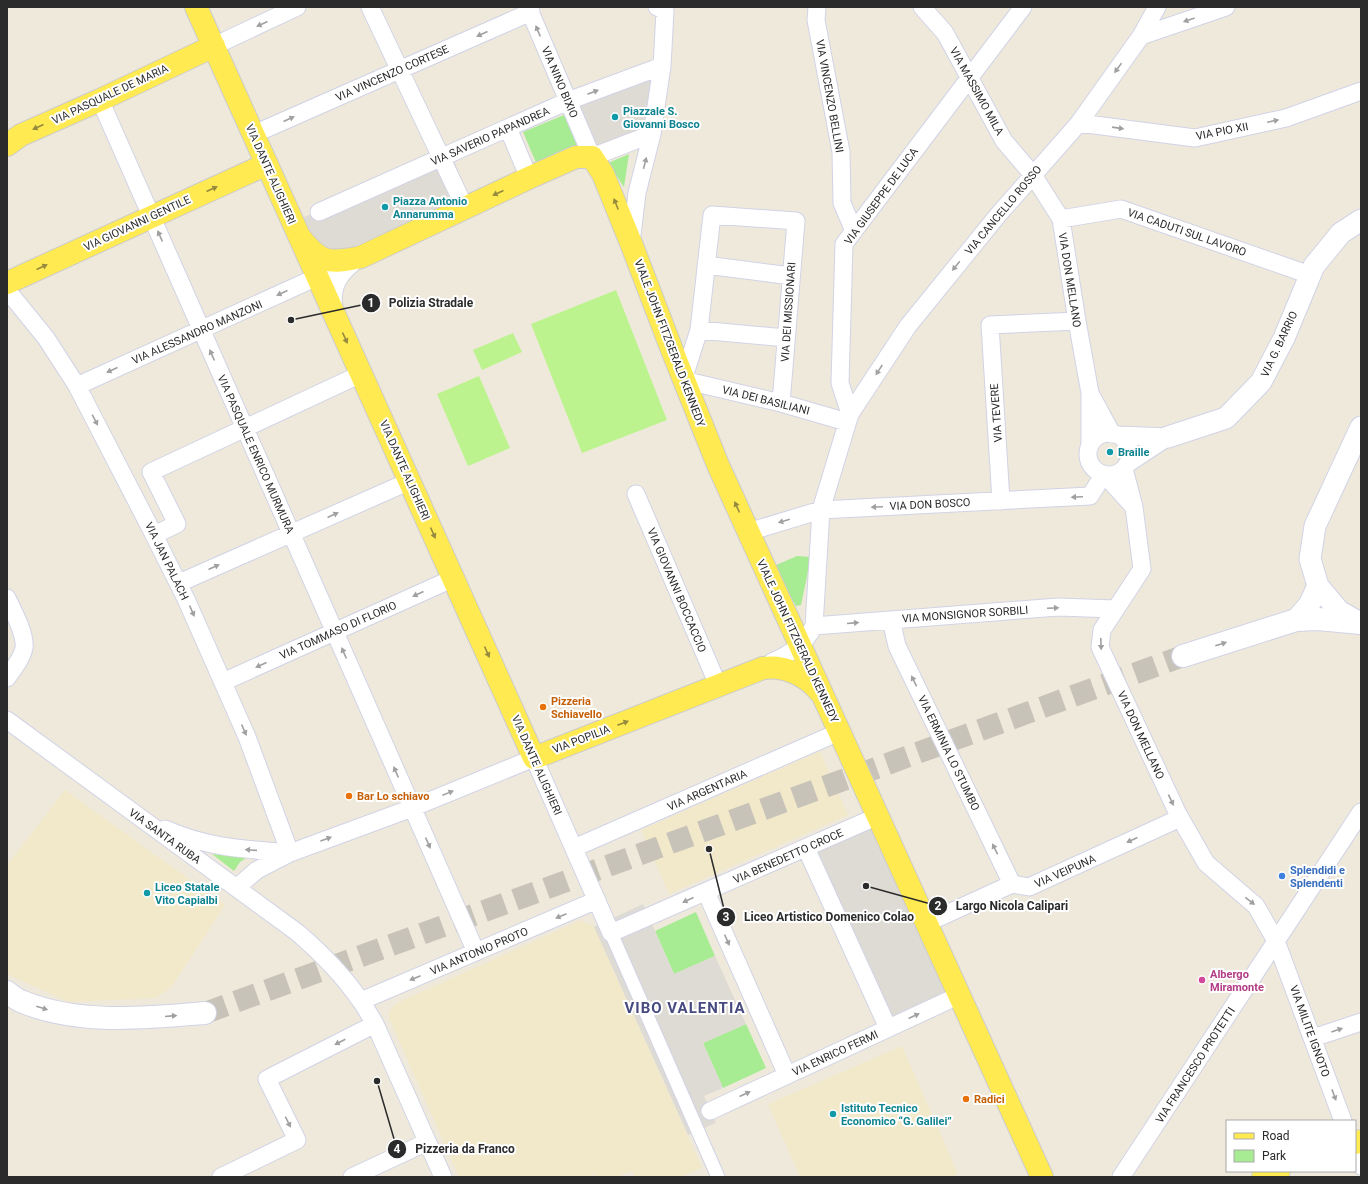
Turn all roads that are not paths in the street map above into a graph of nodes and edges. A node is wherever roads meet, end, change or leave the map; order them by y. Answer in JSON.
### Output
{"nodes":[{"id":1,"x":196,"y":7,"type":"edge"},
{"id":2,"x":297,"y":7,"type":"edge"},
{"id":3,"x":370,"y":7,"type":"edge"},
{"id":4,"x":658,"y":7,"type":"edge"},
{"id":5,"x":817,"y":7,"type":"edge"},
{"id":6,"x":922,"y":7,"type":"edge"},
{"id":7,"x":1023,"y":7,"type":"edge"},
{"id":8,"x":1157,"y":7,"type":"edge"},
{"id":9,"x":1226,"y":7,"type":"edge"},
{"id":10,"x":530,"y":10,"type":"edge"},
{"id":11,"x":1141,"y":36,"type":"junction"},
{"id":12,"x":214,"y":46,"type":"junction"},
{"id":13,"x":662,"y":66,"type":"junction"},
{"id":14,"x":400,"y":70,"type":"junction"},
{"id":15,"x":970,"y":77,"type":"junction"},
{"id":16,"x":1361,"y":91,"type":"edge"},
{"id":17,"x":100,"y":100,"type":"junction"},
{"id":18,"x":568,"y":101,"type":"junction"},
{"id":19,"x":1079,"y":123,"type":"junction"},
{"id":20,"x":508,"y":128,"type":"junction"},
{"id":21,"x":254,"y":134,"type":"junction"},
{"id":22,"x":652,"y":134,"type":"junction"},
{"id":23,"x":7,"y":145,"type":"edge"},
{"id":24,"x":592,"y":157,"type":"junction"},
{"id":25,"x":441,"y":158,"type":"junction"},
{"id":26,"x":267,"y":164,"type":"junction"},
{"id":27,"x":1033,"y":176,"type":"junction"},
{"id":28,"x":531,"y":177,"type":"junction"},
{"id":29,"x":465,"y":208,"type":"junction"},
{"id":30,"x":319,"y":212,"type":"dead end"},
{"id":31,"x":151,"y":217,"type":"junction"},
{"id":32,"x":1061,"y":219,"type":"junction"},
{"id":33,"x":1361,"y":220,"type":"edge"},
{"id":34,"x":854,"y":231,"type":"junction"},
{"id":35,"x":299,"y":236,"type":"junction"},
{"id":36,"x":632,"y":243,"type":"junction"},
{"id":37,"x":361,"y":257,"type":"junction"},
{"id":38,"x":706,"y":265,"type":"junction"},
{"id":39,"x":1310,"y":275,"type":"junction"},
{"id":40,"x":791,"y":276,"type":"junction"},
{"id":41,"x":318,"y":277,"type":"junction"},
{"id":42,"x":7,"y":283,"type":"edge"},
{"id":43,"x":7,"y":290,"type":"edge"},
{"id":44,"x":334,"y":314,"type":"junction"},
{"id":45,"x":1077,"y":321,"type":"junction"},
{"id":46,"x":201,"y":330,"type":"junction"},
{"id":47,"x":699,"y":330,"type":"junction"},
{"id":48,"x":786,"y":338,"type":"junction"},
{"id":49,"x":362,"y":374,"type":"junction"},
{"id":50,"x":683,"y":380,"type":"junction"},
{"id":51,"x":77,"y":386,"type":"junction"},
{"id":52,"x":1090,"y":393,"type":"junction"},
{"id":53,"x":781,"y":403,"type":"junction"},
{"id":54,"x":849,"y":418,"type":"junction"},
{"id":55,"x":1361,"y":427,"type":"edge"},
{"id":56,"x":244,"y":428,"type":"junction"},
{"id":57,"x":1115,"y":434,"type":"junction"},
{"id":58,"x":1168,"y":437,"type":"junction"},
{"id":59,"x":1090,"y":446,"type":"junction"},
{"id":60,"x":1126,"y":466,"type":"junction"},
{"id":61,"x":1104,"y":474,"type":"junction"},
{"id":62,"x":410,"y":481,"type":"junction"},
{"id":63,"x":636,"y":494,"type":"dead end"},
{"id":64,"x":1001,"y":501,"type":"junction"},
{"id":65,"x":1134,"y":506,"type":"junction"},
{"id":66,"x":821,"y":510,"type":"junction"},
{"id":67,"x":748,"y":532,"type":"junction"},
{"id":68,"x":291,"y":533,"type":"junction"},
{"id":69,"x":154,"y":534,"type":"junction"},
{"id":70,"x":454,"y":578,"type":"junction"},
{"id":71,"x":179,"y":583,"type":"junction"},
{"id":72,"x":1318,"y":586,"type":"junction"},
{"id":73,"x":7,"y":598,"type":"edge"},
{"id":74,"x":1116,"y":609,"type":"junction"},
{"id":75,"x":785,"y":613,"type":"junction"},
{"id":76,"x":892,"y":620,"type":"junction"},
{"id":77,"x":1296,"y":620,"type":"junction"},
{"id":78,"x":1361,"y":623,"type":"edge"},
{"id":79,"x":814,"y":626,"type":"junction"},
{"id":80,"x":334,"y":632,"type":"junction"},
{"id":81,"x":800,"y":646,"type":"junction"},
{"id":82,"x":1184,"y":656,"type":"tunnel mouth"},
{"id":83,"x":768,"y":665,"type":"junction"},
{"id":84,"x":7,"y":678,"type":"edge"},
{"id":85,"x":223,"y":682,"type":"junction"},
{"id":86,"x":718,"y":685,"type":"junction"},
{"id":87,"x":822,"y":696,"type":"junction"},
{"id":88,"x":7,"y":720,"type":"edge"},
{"id":89,"x":839,"y":732,"type":"junction"},
{"id":90,"x":534,"y":758,"type":"junction"},
{"id":91,"x":412,"y":808,"type":"junction"},
{"id":92,"x":1361,"y":812,"type":"edge"},
{"id":93,"x":137,"y":816,"type":"junction"},
{"id":94,"x":878,"y":816,"type":"junction"},
{"id":95,"x":1180,"y":818,"type":"junction"},
{"id":96,"x":574,"y":848,"type":"junction"},
{"id":97,"x":806,"y":848,"type":"junction"},
{"id":98,"x":290,"y":853,"type":"junction"},
{"id":99,"x":1012,"y":884,"type":"junction"},
{"id":100,"x":238,"y":889,"type":"junction"},
{"id":101,"x":706,"y":892,"type":"junction"},
{"id":102,"x":597,"y":900,"type":"junction"},
{"id":103,"x":927,"y":923,"type":"junction"},
{"id":104,"x":611,"y":933,"type":"junction"},
{"id":105,"x":1276,"y":941,"type":"junction"},
{"id":106,"x":476,"y":952,"type":"junction"},
{"id":107,"x":7,"y":992,"type":"edge"},
{"id":108,"x":960,"y":995,"type":"junction"},
{"id":109,"x":361,"y":1001,"type":"junction"},
{"id":110,"x":205,"y":1013,"type":"tunnel mouth"},
{"id":111,"x":1361,"y":1022,"type":"edge"},
{"id":112,"x":375,"y":1024,"type":"junction"},
{"id":113,"x":888,"y":1028,"type":"junction"},
{"id":114,"x":1313,"y":1038,"type":"junction"},
{"id":115,"x":787,"y":1075,"type":"junction"},
{"id":116,"x":710,"y":1110,"type":"joint"},
{"id":117,"x":692,"y":1119,"type":"junction"},
{"id":118,"x":1343,"y":1120,"type":"edge"},
{"id":119,"x":428,"y":1142,"type":"junction"},
{"id":120,"x":1356,"y":1154,"type":"edge"},
{"id":121,"x":1361,"y":1166,"type":"edge"},
{"id":122,"x":243,"y":1172,"type":"edge"},
{"id":123,"x":1276,"y":1172,"type":"edge"},
{"id":124,"x":221,"y":1177,"type":"edge"},
{"id":125,"x":352,"y":1177,"type":"edge"},
{"id":126,"x":443,"y":1177,"type":"edge"},
{"id":127,"x":718,"y":1177,"type":"edge"},
{"id":128,"x":1042,"y":1177,"type":"edge"},
{"id":129,"x":1120,"y":1177,"type":"edge"},
{"id":130,"x":1263,"y":1177,"type":"edge"}],
"edges":[{"from":1,"to":12,"type":"main road","name":"VIA DANTE ALIGHIERI"},
{"from":2,"to":12,"type":"street","one_way":true},
{"from":3,"to":14,"type":"street"},
{"from":4,"to":13,"type":"street"},
{"from":5,"to":34,"type":"street","name":"VIA VINCENZO BELLINI"},
{"from":6,"to":15,"type":"street","name":"VIA MASSIMO MILA"},
{"from":7,"to":15,"type":"street","name":"VIA GIUSEPPE DE LUCA"},
{"from":8,"to":11,"type":"street","name":"VIA CANCELLO ROSSO"},
{"from":9,"to":11,"type":"street","one_way":true},
{"from":10,"to":14,"type":"street","name":"VIA VINCENZO CORTESE","one_way":true},
{"from":18,"to":10,"type":"street","name":"VIA NINO BIXIO","one_way":true},
{"from":11,"to":19,"type":"street","name":"VIA CANCELLO ROSSO","one_way":true},
{"from":12,"to":17,"type":"main road","name":"VIA PASQUALE DE MARIA"},
{"from":12,"to":21,"type":"main road","name":"VIA DANTE ALIGHIERI"},
{"from":18,"to":13,"type":"street","name":"VIA SAVERIO PAPANDREA","one_way":true},
{"from":13,"to":22,"type":"street"},
{"from":21,"to":14,"type":"street","name":"VIA VINCENZO CORTESE","one_way":true},
{"from":14,"to":25,"type":"street"},
{"from":15,"to":27,"type":"street","name":"VIA MASSIMO MILA"},
{"from":15,"to":34,"type":"street","name":"VIA GIUSEPPE DE LUCA"},
{"from":19,"to":16,"type":"street","name":"VIA PIO XII","one_way":true},
{"from":17,"to":23,"type":"main road","name":"VIA PASQUALE DE MARIA","one_way":true},
{"from":17,"to":31,"type":"street","name":"VIA PASQUALE ENRICO MURMURA"},
{"from":18,"to":20,"type":"street","name":"VIA SAVERIO PAPANDREA"},
{"from":18,"to":24,"type":"street","name":"VIA NINO BIXIO"},
{"from":19,"to":27,"type":"street","name":"VIA CANCELLO ROSSO"},
{"from":20,"to":25,"type":"street","name":"VIA SAVERIO PAPANDREA"},
{"from":20,"to":28,"type":"street"},
{"from":21,"to":26,"type":"main road","name":"VIA DANTE ALIGHIERI"},
{"from":22,"to":24,"type":"street"},
{"from":36,"to":22,"type":"street","one_way":true},
{"from":24,"to":28,"type":"main road"},
{"from":36,"to":24,"type":"main road","name":"VIALE JOHN FITZGERALD KENNEDY","one_way":true},
{"from":25,"to":29,"type":"street"},
{"from":25,"to":30,"type":"street","name":"VIA SAVERIO PAPANDREA"},
{"from":31,"to":26,"type":"main road","name":"VIA GIOVANNI GENTILE","one_way":true},
{"from":26,"to":35,"type":"main road","name":"VIA DANTE ALIGHIERI"},
{"from":27,"to":32,"type":"street","name":"VIA DON MELLANO"},
{"from":27,"to":54,"type":"street","name":"VIA CANCELLO ROSSO","one_way":true},
{"from":28,"to":29,"type":"main road","one_way":true},
{"from":29,"to":37,"type":"main road"},
{"from":42,"to":31,"type":"main road","name":"VIA GIOVANNI GENTILE","one_way":true},
{"from":46,"to":31,"type":"street","name":"VIA PASQUALE ENRICO MURMURA","one_way":true},
{"from":32,"to":39,"type":"street","name":"VIA CADUTI SUL LAVORO"},
{"from":32,"to":45,"type":"street","name":"VIA DON MELLANO"},
{"from":33,"to":39,"type":"street","name":"VIA G. BARRIO"},
{"from":34,"to":54,"type":"street","name":"VIA GIUSEPPE DE LUCA"},
{"from":35,"to":37,"type":"main road"},
{"from":35,"to":41,"type":"main road","name":"VIA DANTE ALIGHIERI"},
{"from":36,"to":50,"type":"main road","name":"VIALE JOHN FITZGERALD KENNEDY"},
{"from":37,"to":41,"type":"street","name":"VIA ALESSANDRO MANZONI"},
{"from":37,"to":44,"type":"street"},
{"from":38,"to":40,"type":"street"},
{"from":38,"to":40,"type":"street","name":"VIA DEI MISSIONARI"},
{"from":38,"to":47,"type":"street"},
{"from":39,"to":58,"type":"street","name":"VIA G. BARRIO"},
{"from":40,"to":48,"type":"street","name":"VIA DEI MISSIONARI"},
{"from":41,"to":44,"type":"main road","name":"VIA DANTE ALIGHIERI"},
{"from":41,"to":46,"type":"street","name":"VIA ALESSANDRO MANZONI","one_way":true},
{"from":43,"to":51,"type":"street","name":"VIA JAN PALACH"},
{"from":44,"to":49,"type":"main road","name":"VIA DANTE ALIGHIERI","one_way":true},
{"from":45,"to":52,"type":"street","name":"VIA DON MELLANO"},
{"from":45,"to":64,"type":"street","name":"VIA TEVERE"},
{"from":46,"to":51,"type":"street","name":"VIA ALESSANDRO MANZONI","one_way":true},
{"from":56,"to":46,"type":"street","name":"VIA PASQUALE ENRICO MURMURA","one_way":true},
{"from":47,"to":48,"type":"street"},
{"from":47,"to":50,"type":"street"},
{"from":48,"to":53,"type":"street","name":"VIA DEI MISSIONARI"},
{"from":49,"to":56,"type":"street"},
{"from":49,"to":62,"type":"main road","name":"VIA DANTE ALIGHIERI"},
{"from":50,"to":53,"type":"street","name":"VIA DEI BASILIANI"},
{"from":67,"to":50,"type":"main road","name":"VIALE JOHN FITZGERALD KENNEDY","one_way":true},
{"from":51,"to":69,"type":"street","name":"VIA JAN PALACH","one_way":true},
{"from":52,"to":57,"type":"street"},
{"from":52,"to":59,"type":"street"},
{"from":53,"to":54,"type":"street","name":"VIA DEI BASILIANI"},
{"from":54,"to":66,"type":"street"},
{"from":55,"to":72,"type":"street"},
{"from":56,"to":68,"type":"street","name":"VIA PASQUALE ENRICO MURMURA"},
{"from":56,"to":69,"type":"street"},
{"from":57,"to":58,"type":"street"},
{"from":57,"to":59,"type":"street"},
{"from":57,"to":60,"type":"street"},
{"from":58,"to":60,"type":"street"},
{"from":59,"to":61,"type":"street"},
{"from":60,"to":61,"type":"street"},
{"from":60,"to":65,"type":"street","name":"VIA DON MELLANO"},
{"from":61,"to":64,"type":"street","name":"VIA DON BOSCO","one_way":true},
{"from":61,"to":65,"type":"street"},
{"from":68,"to":62,"type":"street","one_way":true},
{"from":62,"to":70,"type":"main road","name":"VIA DANTE ALIGHIERI","one_way":true},
{"from":63,"to":86,"type":"street","name":"VIA GIOVANNI BOCCACCIO"},
{"from":64,"to":66,"type":"street","name":"VIA DON BOSCO","one_way":true},
{"from":65,"to":74,"type":"street","name":"VIA DON MELLANO"},
{"from":66,"to":67,"type":"street","name":"VIA DON BOSCO","one_way":true},
{"from":66,"to":79,"type":"street"},
{"from":67,"to":75,"type":"main road","name":"VIALE JOHN FITZGERALD KENNEDY"},
{"from":71,"to":68,"type":"street","one_way":true},
{"from":68,"to":80,"type":"street","name":"VIA PASQUALE ENRICO MURMURA"},
{"from":69,"to":71,"type":"street","name":"VIA JAN PALACH"},
{"from":70,"to":80,"type":"street","name":"VIA TOMMASO DI FLORIO","one_way":true},
{"from":70,"to":90,"type":"main road","name":"VIA DANTE ALIGHIERI","one_way":true},
{"from":71,"to":85,"type":"street","name":"VIA JAN PALACH","one_way":true},
{"from":72,"to":77,"type":"street"},
{"from":72,"to":78,"type":"street"},
{"from":73,"to":84,"type":"street"},
{"from":76,"to":74,"type":"street","name":"VIA MONSIGNOR SORBILI","one_way":true},
{"from":74,"to":95,"type":"street","name":"VIA DON MELLANO","one_way":true},
{"from":75,"to":81,"type":"main road","name":"VIALE JOHN FITZGERALD KENNEDY"},
{"from":75,"to":83,"type":"street"},
{"from":79,"to":76,"type":"street","name":"VIA MONSIGNOR SORBILI","one_way":true},
{"from":99,"to":76,"type":"street","name":"VIA ERMINIA LO STUMBO","one_way":true},
{"from":77,"to":78,"type":"main road"},
{"from":82,"to":77,"type":"main road","one_way":true},
{"from":79,"to":81,"type":"street"},
{"from":80,"to":85,"type":"street","name":"VIA TOMMASO DI FLORIO","one_way":true},
{"from":91,"to":80,"type":"street","name":"VIA PASQUALE ENRICO MURMURA","one_way":true},
{"from":81,"to":83,"type":"street"},
{"from":81,"to":87,"type":"main road","name":"VIALE JOHN FITZGERALD KENNEDY"},
{"from":83,"to":86,"type":"main road","name":"VIA POPILIA"},
{"from":83,"to":87,"type":"main road","name":"VIA POPILIA"},
{"from":85,"to":98,"type":"street","name":"VIA JAN PALACH","one_way":true},
{"from":90,"to":86,"type":"main road","name":"VIA POPILIA","one_way":true},
{"from":87,"to":89,"type":"main road","name":"VIALE JOHN FITZGERALD KENNEDY"},
{"from":88,"to":93,"type":"street","name":"VIA SANTA RUBA"},
{"from":89,"to":94,"type":"main road","name":"VIALE JOHN FITZGERALD KENNEDY"},
{"from":89,"to":96,"type":"street","name":"VIA ARGENTARIA"},
{"from":91,"to":90,"type":"street","name":"VIA POPILIA","one_way":true},
{"from":90,"to":96,"type":"street","name":"VIA DANTE ALIGHIERI"},
{"from":98,"to":91,"type":"street","name":"VIA POPILIA","one_way":true},
{"from":91,"to":106,"type":"street","name":"VIA PASQUALE ENRICO MURMURA","one_way":true},
{"from":92,"to":105,"type":"street","name":"VIA FRANCESCO PROTETTI"},
{"from":98,"to":93,"type":"street","one_way":true},
{"from":93,"to":100,"type":"street","name":"VIA SANTA RUBA"},
{"from":94,"to":97,"type":"street","name":"VIA BENEDETTO CROCE"},
{"from":94,"to":103,"type":"main road","name":"VIALE JOHN FITZGERALD KENNEDY"},
{"from":95,"to":99,"type":"street","name":"VIA VEIPUNA","one_way":true},
{"from":95,"to":105,"type":"street","name":"VIA DON MELLANO","one_way":true},
{"from":96,"to":102,"type":"street","name":"VIA DANTE ALIGHIERI"},
{"from":97,"to":101,"type":"street","name":"VIA BENEDETTO CROCE"},
{"from":97,"to":113,"type":"street"},
{"from":98,"to":100,"type":"street","name":"VIA POPILIA"},
{"from":99,"to":103,"type":"street"},
{"from":100,"to":109,"type":"street","name":"VIA SANTA RUBA"},
{"from":101,"to":104,"type":"street","name":"VIA BENEDETTO CROCE","one_way":true},
{"from":101,"to":115,"type":"street","one_way":true},
{"from":102,"to":104,"type":"street","name":"VIA DANTE ALIGHIERI"},
{"from":102,"to":106,"type":"street","name":"VIA ANTONIO PROTO","one_way":true},
{"from":103,"to":108,"type":"main road","name":"VIALE JOHN FITZGERALD KENNEDY"},
{"from":104,"to":117,"type":"street"},
{"from":105,"to":114,"type":"street","name":"VIA MILITE IGNOTO"},
{"from":105,"to":129,"type":"street","name":"VIA FRANCESCO PROTETTI"},
{"from":106,"to":109,"type":"street","name":"VIA ANTONIO PROTO","one_way":true},
{"from":107,"to":110,"type":"main road","one_way":true},
{"from":113,"to":108,"type":"street","name":"VIA ENRICO FERMI","one_way":true},
{"from":108,"to":128,"type":"main road","name":"VIALE JOHN FITZGERALD KENNEDY"},
{"from":109,"to":112,"type":"street","name":"VIA SANTA RUBA"},
{"from":114,"to":111,"type":"street","one_way":true},
{"from":112,"to":119,"type":"street","name":"VIA SANTA RUBA"},
{"from":112,"to":122,"type":"street","one_way":true},
{"from":113,"to":115,"type":"street","name":"VIA ENRICO FERMI"},
{"from":114,"to":118,"type":"street","name":"VIA MILITE IGNOTO","one_way":true},
{"from":116,"to":115,"type":"street","name":"VIA ENRICO FERMI","one_way":true},
{"from":116,"to":117,"type":"street"},
{"from":117,"to":127,"type":"street"},
{"from":119,"to":125,"type":"street"},
{"from":119,"to":126,"type":"street","name":"VIA SANTA RUBA"},
{"from":120,"to":121,"type":"street"},
{"from":122,"to":124,"type":"street"},
{"from":123,"to":130,"type":"main road"}]}
